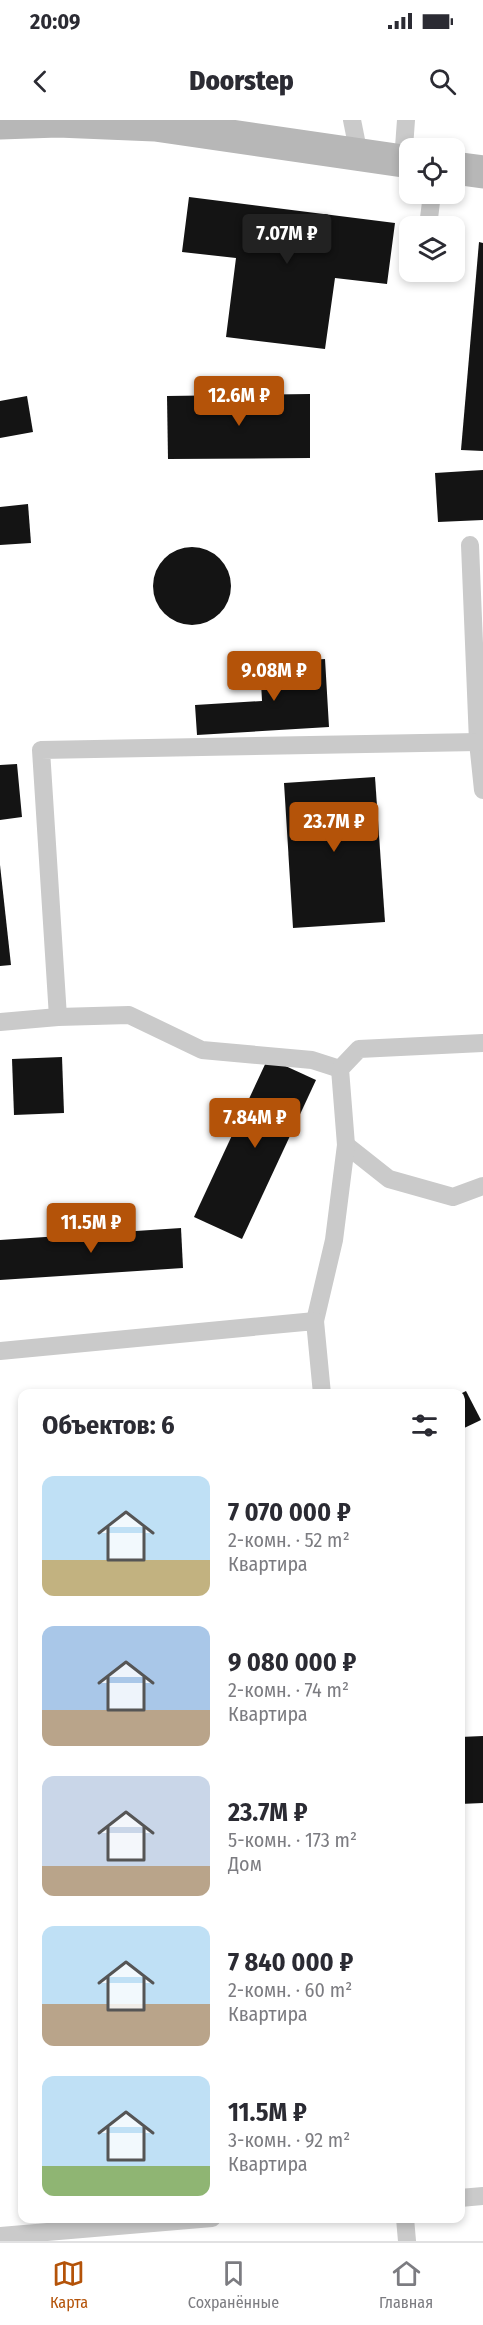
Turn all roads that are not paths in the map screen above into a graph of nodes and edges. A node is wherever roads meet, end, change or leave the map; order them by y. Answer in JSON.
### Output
{"nodes":[{"id":1,"x":352,"y":120,"type":"edge"},
{"id":2,"x":406,"y":120,"type":"edge"},
{"id":3,"x":0,"y":123,"type":"edge"},
{"id":4,"x":156,"y":123,"type":"edge"},
{"id":5,"x":406,"y":138,"type":"edge"},
{"id":6,"x":359,"y":155,"type":"junction"},
{"id":7,"x":399,"y":161,"type":"edge"},
{"id":8,"x":465,"y":170,"type":"edge"},
{"id":9,"x":483,"y":172,"type":"edge"},
{"id":10,"x":470,"y":545,"type":"dead end"},
{"id":11,"x":478,"y":742,"type":"junction"},
{"id":12,"x":483,"y":790,"type":"edge"},
{"id":13,"x":58,"y":1017,"type":"junction"},
{"id":14,"x":0,"y":1022,"type":"edge"},
{"id":15,"x":483,"y":1043,"type":"edge"},
{"id":16,"x":340,"y":1069,"type":"junction"},
{"id":17,"x":346,"y":1145,"type":"junction"},
{"id":18,"x":483,"y":1186,"type":"edge"},
{"id":19,"x":315,"y":1322,"type":"junction"},
{"id":20,"x":0,"y":1352,"type":"edge"},
{"id":21,"x":322,"y":1389,"type":"edge"},
{"id":22,"x":483,"y":2196,"type":"edge"},
{"id":23,"x":465,"y":2198,"type":"edge"},
{"id":24,"x":153,"y":2223,"type":"edge"},
{"id":25,"x":405,"y":2223,"type":"edge"},
{"id":26,"x":0,"y":2236,"type":"edge"},
{"id":27,"x":407,"y":2241,"type":"edge"}],
"edges":[{"from":1,"to":6,"type":"lane"},
{"from":2,"to":5,"type":"lane"},
{"from":3,"to":4,"type":"street"},
{"from":4,"to":6,"type":"street"},
{"from":6,"to":7,"type":"street"},
{"from":8,"to":9,"type":"street"},
{"from":10,"to":11,"type":"lane"},
{"from":11,"to":12,"type":"lane"},
{"from":11,"to":13,"type":"lane"},
{"from":13,"to":14,"type":"lane"},
{"from":13,"to":16,"type":"lane"},
{"from":15,"to":16,"type":"lane"},
{"from":16,"to":17,"type":"lane"},
{"from":17,"to":18,"type":"lane"},
{"from":17,"to":19,"type":"lane"},
{"from":19,"to":20,"type":"lane"},
{"from":19,"to":21,"type":"lane"},
{"from":22,"to":23,"type":"lane"},
{"from":24,"to":26,"type":"lane"},
{"from":25,"to":27,"type":"lane"}]}
